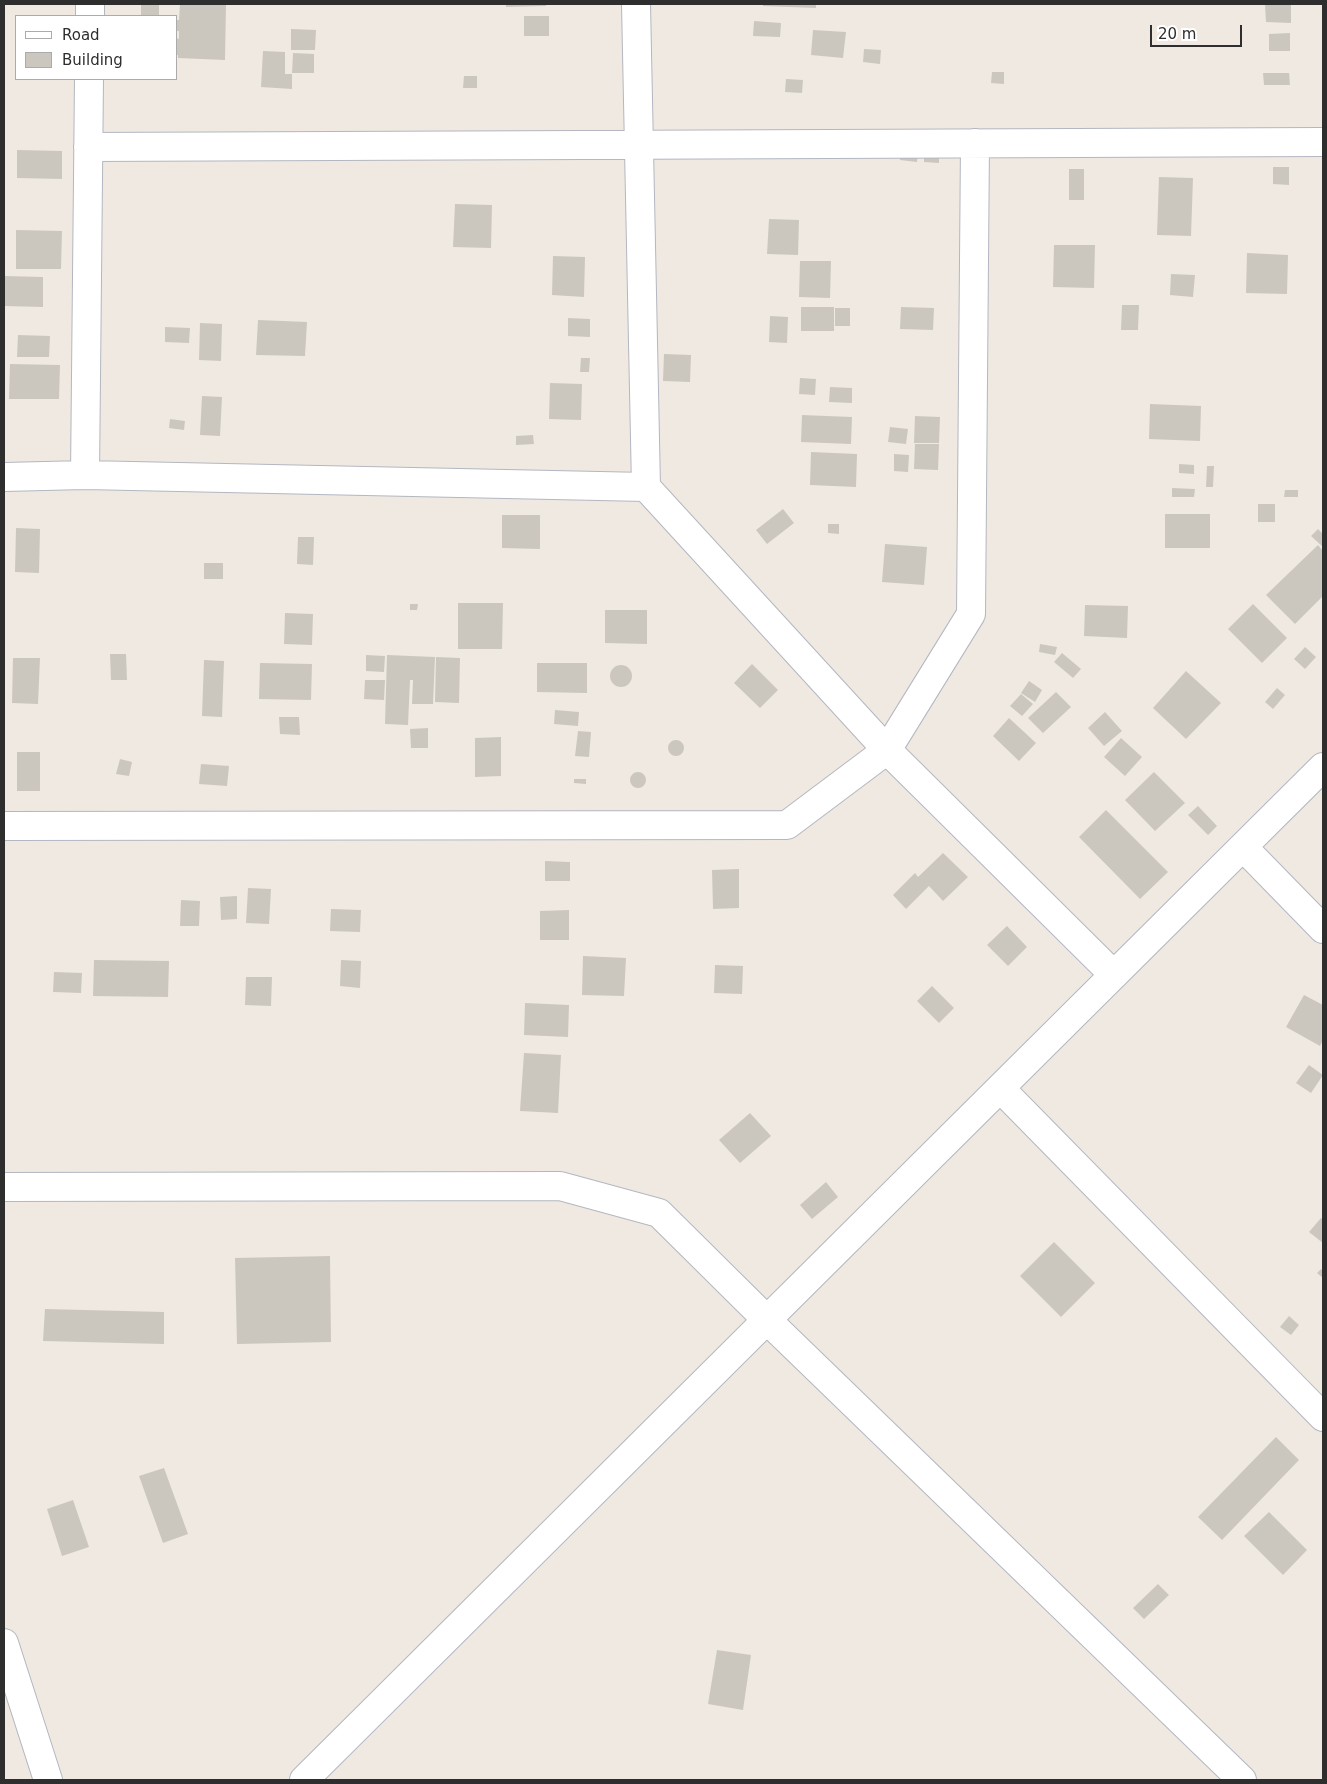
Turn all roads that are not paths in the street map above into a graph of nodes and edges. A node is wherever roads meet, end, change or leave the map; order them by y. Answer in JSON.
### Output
{"nodes":[{"id":1,"x":636,"y":4,"type":"edge"},
{"id":2,"x":89,"y":80,"type":"edge"},
{"id":3,"x":1323,"y":142,"type":"edge"},
{"id":4,"x":975,"y":143,"type":"junction"},
{"id":5,"x":639,"y":144,"type":"junction"},
{"id":6,"x":88,"y":147,"type":"junction"},
{"id":7,"x":85,"y":475,"type":"junction"},
{"id":8,"x":4,"y":477,"type":"edge"},
{"id":9,"x":646,"y":487,"type":"junction"},
{"id":10,"x":887,"y":750,"type":"junction"},
{"id":11,"x":1323,"y":767,"type":"edge"},
{"id":12,"x":4,"y":826,"type":"edge"},
{"id":13,"x":1243,"y":847,"type":"junction"},
{"id":14,"x":1323,"y":929,"type":"edge"},
{"id":15,"x":1114,"y":975,"type":"junction"},
{"id":16,"x":1000,"y":1088,"type":"junction"},
{"id":17,"x":4,"y":1187,"type":"edge"},
{"id":18,"x":767,"y":1320,"type":"junction"},
{"id":19,"x":1323,"y":1416,"type":"edge"},
{"id":20,"x":4,"y":1643,"type":"edge"},
{"id":21,"x":48,"y":1780,"type":"edge"},
{"id":22,"x":304,"y":1780,"type":"edge"},
{"id":23,"x":1242,"y":1780,"type":"edge"}],
"edges":[{"from":1,"to":5,"type":"street"},
{"from":2,"to":6,"type":"street"},
{"from":3,"to":4,"type":"street"},
{"from":4,"to":5,"type":"street"},
{"from":4,"to":10,"type":"street"},
{"from":5,"to":6,"type":"street"},
{"from":5,"to":9,"type":"street"},
{"from":6,"to":7,"type":"street"},
{"from":7,"to":8,"type":"street"},
{"from":7,"to":9,"type":"street"},
{"from":9,"to":10,"type":"street"},
{"from":10,"to":12,"type":"street"},
{"from":10,"to":15,"type":"street"},
{"from":11,"to":13,"type":"street"},
{"from":13,"to":14,"type":"street"},
{"from":13,"to":15,"type":"street"},
{"from":15,"to":16,"type":"street"},
{"from":16,"to":18,"type":"street"},
{"from":16,"to":19,"type":"street"},
{"from":17,"to":18,"type":"street"},
{"from":18,"to":22,"type":"street"},
{"from":18,"to":23,"type":"street"},
{"from":20,"to":21,"type":"street"}]}
